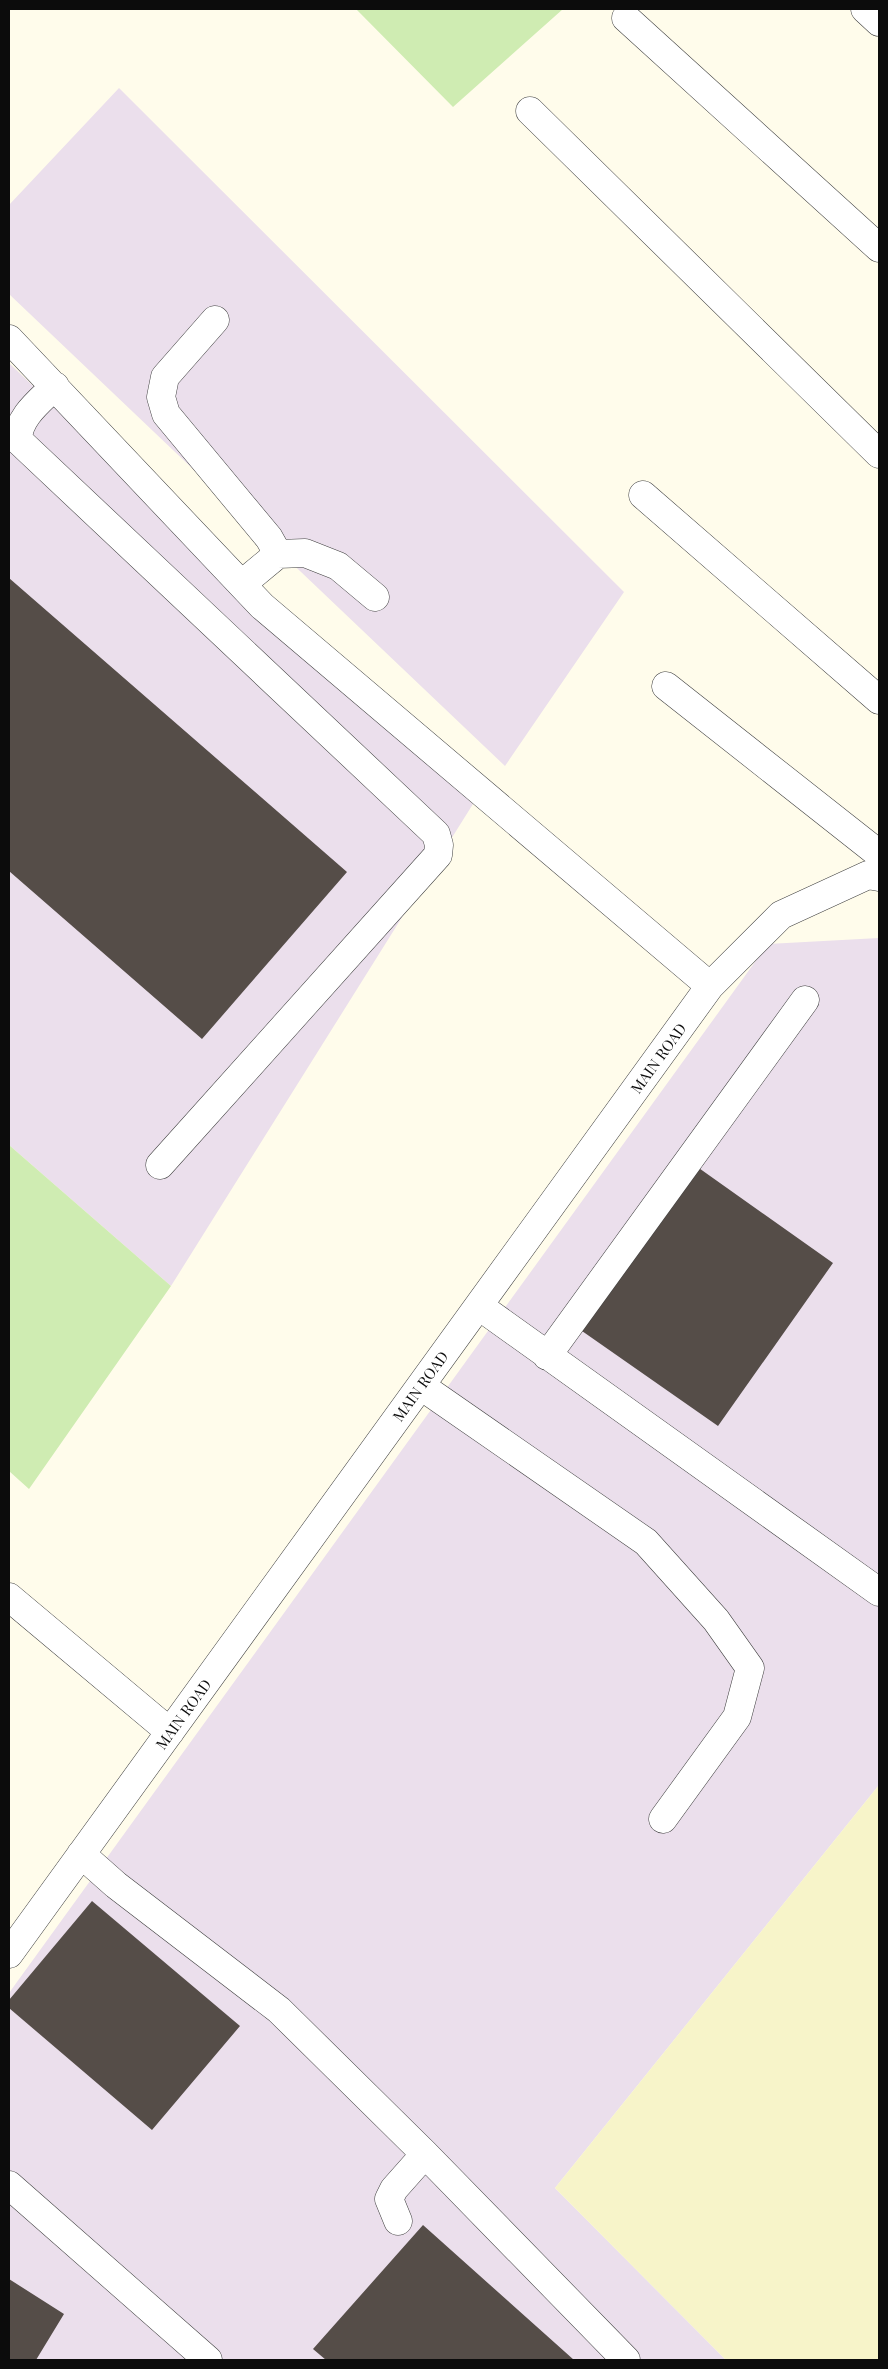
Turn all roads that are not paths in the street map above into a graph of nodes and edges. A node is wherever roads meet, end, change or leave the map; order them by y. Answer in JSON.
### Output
{"nodes":[{"id":1,"x":865,"y":9,"type":"edge"},
{"id":2,"x":626,"y":18,"type":"dead end"},
{"id":3,"x":879,"y":22,"type":"edge"},
{"id":4,"x":530,"y":110,"type":"dead end"},
{"id":5,"x":879,"y":248,"type":"edge"},
{"id":6,"x":215,"y":320,"type":"dead end"},
{"id":7,"x":9,"y":338,"type":"edge"},
{"id":8,"x":55,"y":386,"type":"junction"},
{"id":9,"x":879,"y":454,"type":"edge"},
{"id":10,"x":643,"y":495,"type":"dead end"},
{"id":11,"x":278,"y":554,"type":"junction"},
{"id":12,"x":242,"y":584,"type":"junction"},
{"id":13,"x":376,"y":597,"type":"dead end"},
{"id":14,"x":666,"y":686,"type":"dead end"},
{"id":15,"x":879,"y":700,"type":"edge"},
{"id":16,"x":876,"y":867,"type":"edge"},
{"id":17,"x":710,"y":986,"type":"junction"},
{"id":18,"x":805,"y":1000,"type":"dead end"},
{"id":19,"x":160,"y":1165,"type":"dead end"},
{"id":20,"x":478,"y":1306,"type":"junction"},
{"id":21,"x":547,"y":1356,"type":"junction"},
{"id":22,"x":421,"y":1386,"type":"junction"},
{"id":23,"x":879,"y":1592,"type":"edge"},
{"id":24,"x":9,"y":1597,"type":"edge"},
{"id":25,"x":170,"y":1732,"type":"junction"},
{"id":26,"x":663,"y":1819,"type":"dead end"},
{"id":27,"x":81,"y":1854,"type":"junction"},
{"id":28,"x":9,"y":1954,"type":"edge"},
{"id":29,"x":425,"y":2154,"type":"junction"},
{"id":30,"x":9,"y":2184,"type":"edge"},
{"id":31,"x":398,"y":2221,"type":"dead end"},
{"id":32,"x":208,"y":2360,"type":"edge"},
{"id":33,"x":626,"y":2360,"type":"edge"}],
"edges":[{"from":1,"to":3,"type":"street"},
{"from":2,"to":5,"type":"street"},
{"from":4,"to":9,"type":"street"},
{"from":6,"to":11,"type":"street"},
{"from":7,"to":8,"type":"street"},
{"from":8,"to":12,"type":"street"},
{"from":8,"to":19,"type":"street"},
{"from":10,"to":15,"type":"street"},
{"from":11,"to":12,"type":"street"},
{"from":11,"to":13,"type":"street"},
{"from":12,"to":17,"type":"street"},
{"from":14,"to":16,"type":"street"},
{"from":16,"to":17,"type":"street","name":"MAIN ROAD"},
{"from":17,"to":20,"type":"street","name":"MAIN ROAD"},
{"from":18,"to":21,"type":"street"},
{"from":20,"to":21,"type":"street"},
{"from":20,"to":22,"type":"street","name":"MAIN ROAD"},
{"from":21,"to":23,"type":"street"},
{"from":22,"to":25,"type":"street","name":"MAIN ROAD"},
{"from":22,"to":26,"type":"street"},
{"from":24,"to":25,"type":"street"},
{"from":25,"to":27,"type":"street","name":"MAIN ROAD"},
{"from":27,"to":28,"type":"street","name":"MAIN ROAD"},
{"from":27,"to":29,"type":"street"},
{"from":29,"to":31,"type":"street"},
{"from":29,"to":33,"type":"street"},
{"from":30,"to":32,"type":"street"}]}
